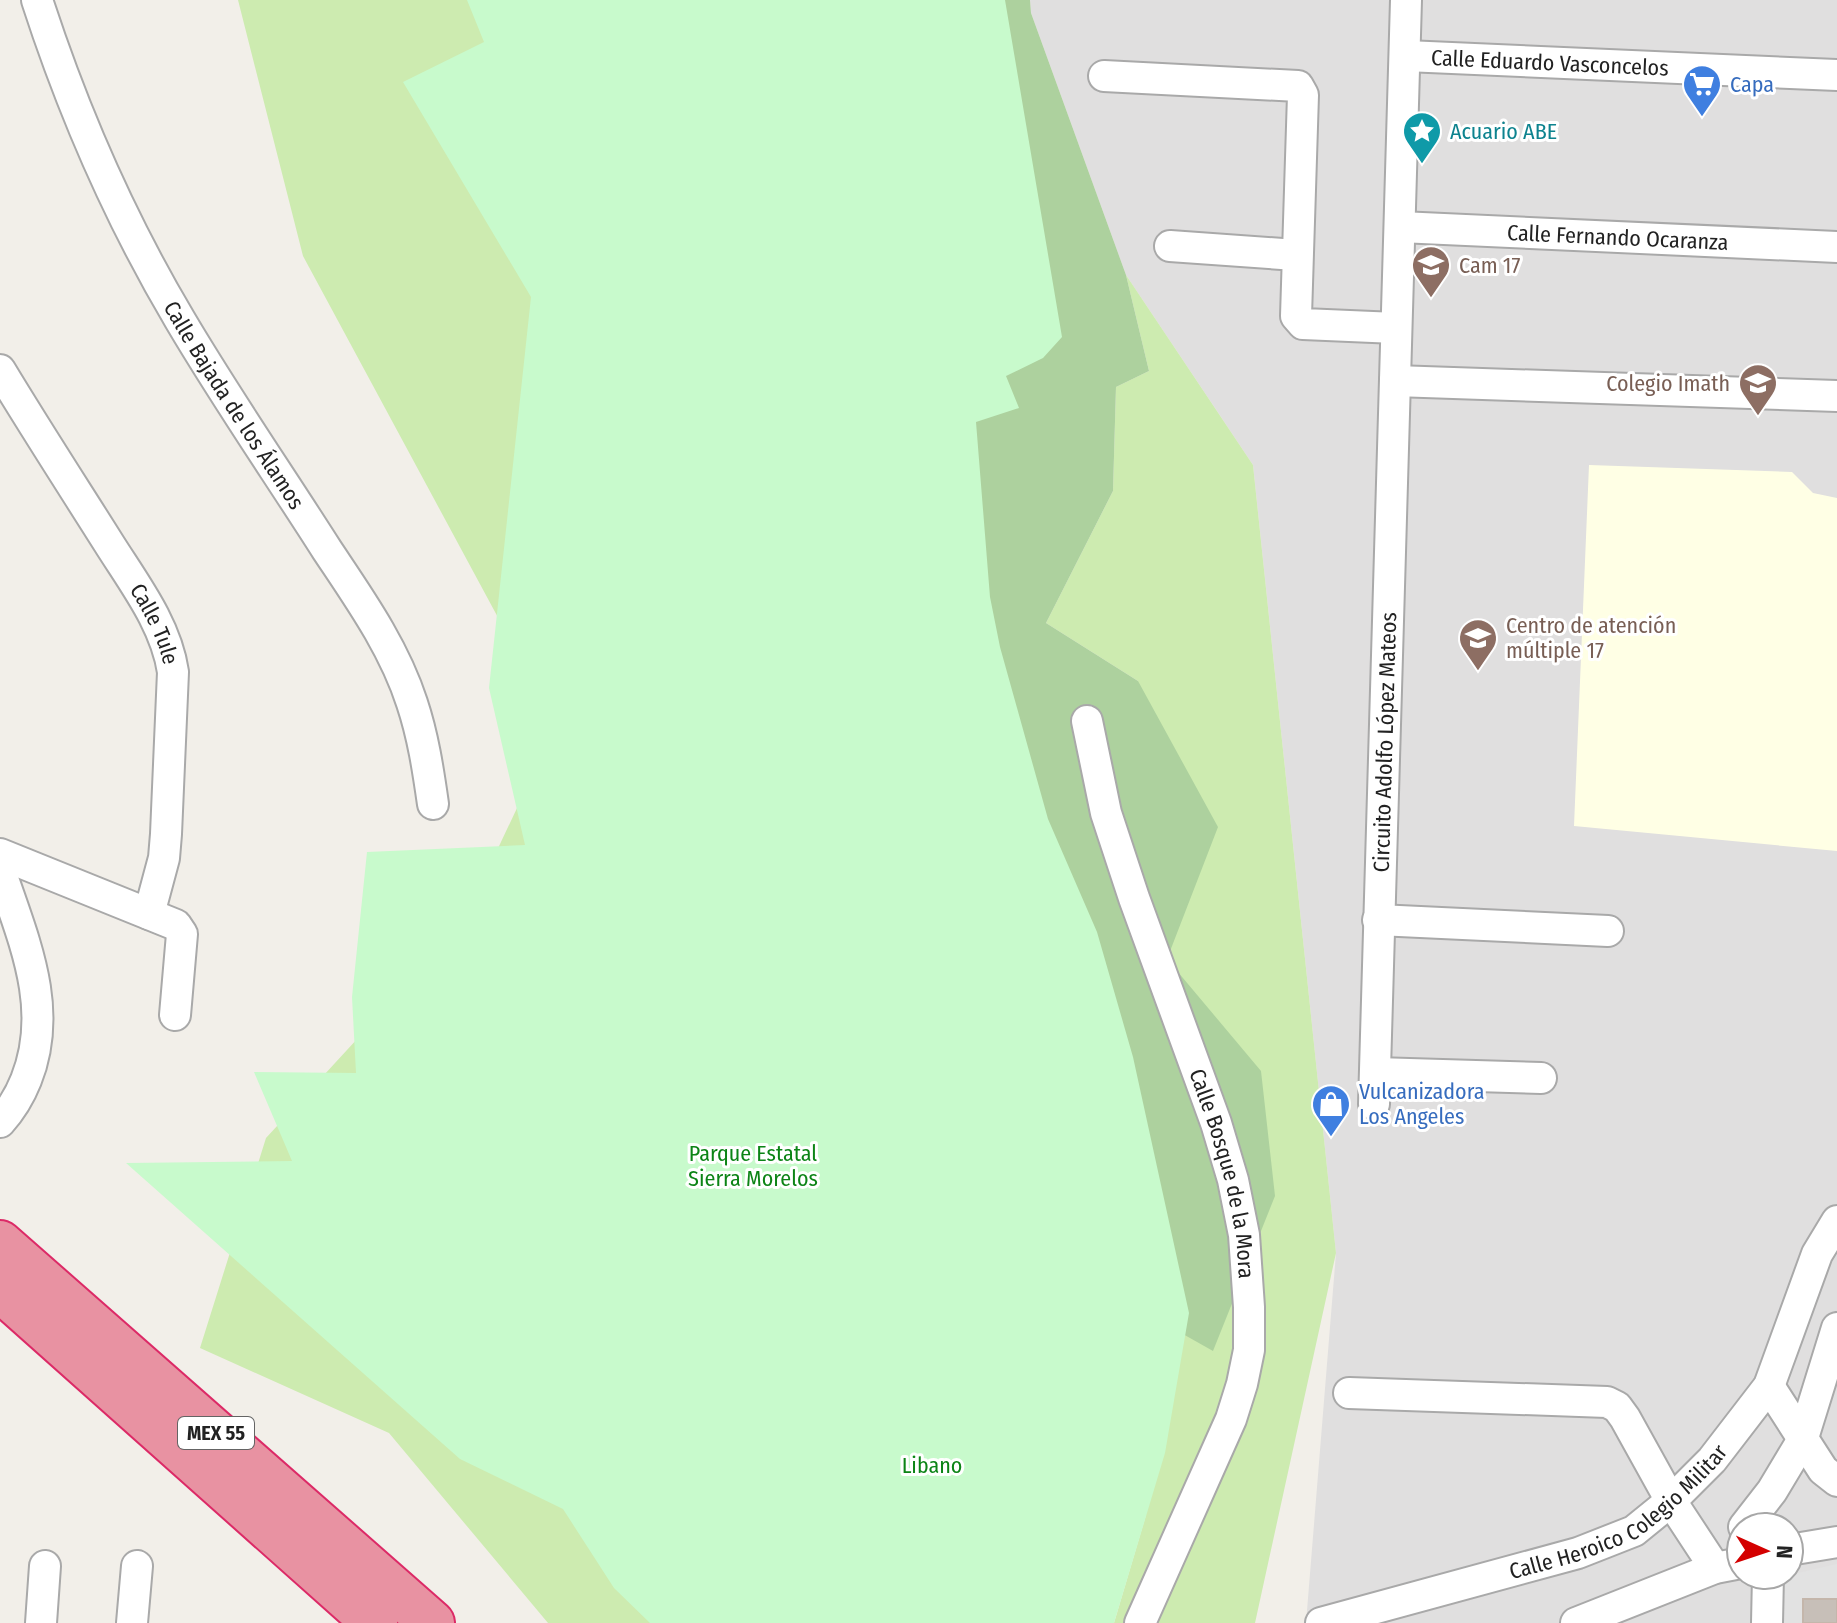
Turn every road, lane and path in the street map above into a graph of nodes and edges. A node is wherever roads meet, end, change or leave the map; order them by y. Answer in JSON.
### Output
{"nodes":[{"id":1,"x":37,"y":0,"type":"edge"},
{"id":2,"x":1406,"y":0,"type":"edge"},
{"id":3,"x":1406,"y":56,"type":"junction"},
{"id":4,"x":1837,"y":75,"type":"edge"},
{"id":5,"x":1104,"y":76,"type":"dead end"},
{"id":6,"x":1400,"y":227,"type":"junction"},
{"id":7,"x":1170,"y":246,"type":"dead end"},
{"id":8,"x":1837,"y":247,"type":"edge"},
{"id":9,"x":1296,"y":255,"type":"junction"},
{"id":10,"x":1396,"y":328,"type":"junction"},
{"id":11,"x":0,"y":370,"type":"edge"},
{"id":12,"x":1395,"y":381,"type":"junction"},
{"id":13,"x":1837,"y":396,"type":"edge"},
{"id":14,"x":1087,"y":721,"type":"dead end"},
{"id":15,"x":433,"y":804,"type":"dead end"},
{"id":16,"x":0,"y":854,"type":"edge"},
{"id":17,"x":0,"y":870,"type":"edge"},
{"id":18,"x":149,"y":914,"type":"junction"},
{"id":19,"x":1378,"y":920,"type":"junction"},
{"id":20,"x":1608,"y":931,"type":"dead end"},
{"id":21,"x":175,"y":1015,"type":"dead end"},
{"id":22,"x":1376,"y":1073,"type":"junction"},
{"id":23,"x":1541,"y":1078,"type":"dead end"},
{"id":24,"x":1374,"y":1104,"type":"dead end"},
{"id":25,"x":0,"y":1122,"type":"edge"},
{"id":26,"x":1837,"y":1221,"type":"edge"},
{"id":27,"x":0,"y":1243,"type":"edge"},
{"id":28,"x":0,"y":1289,"type":"edge"},
{"id":29,"x":1837,"y":1328,"type":"edge"},
{"id":30,"x":1769,"y":1386,"type":"junction"},
{"id":31,"x":1349,"y":1393,"type":"dead end"},
{"id":32,"x":1802,"y":1441,"type":"junction"},
{"id":33,"x":1837,"y":1481,"type":"edge"},
{"id":34,"x":1671,"y":1501,"type":"junction"},
{"id":35,"x":1757,"y":1511,"type":"edge"},
{"id":36,"x":1837,"y":1542,"type":"edge"},
{"id":37,"x":1805,"y":1547,"type":"edge"},
{"id":38,"x":1725,"y":1562,"type":"edge"},
{"id":39,"x":45,"y":1566,"type":"dead end"},
{"id":40,"x":137,"y":1566,"type":"dead end"},
{"id":41,"x":1725,"y":1566,"type":"edge"},
{"id":42,"x":1768,"y":1591,"type":"edge"},
{"id":43,"x":41,"y":1623,"type":"edge"},
{"id":44,"x":132,"y":1623,"type":"edge"},
{"id":45,"x":375,"y":1623,"type":"edge"},
{"id":46,"x":432,"y":1623,"type":"edge"},
{"id":47,"x":1140,"y":1623,"type":"edge"},
{"id":48,"x":1321,"y":1623,"type":"edge"},
{"id":49,"x":1576,"y":1623,"type":"edge"},
{"id":50,"x":1767,"y":1623,"type":"edge"}],
"edges":[{"from":1,"to":15,"type":"street","name":"Calle Bajada de los Álamos"},
{"from":2,"to":3,"type":"street","name":"Circuito Adolfo López Mateos"},
{"from":3,"to":4,"type":"street","name":"Calle Eduardo Vasconcelos"},
{"from":3,"to":6,"type":"street","name":"Circuito Adolfo López Mateos"},
{"from":5,"to":9,"type":"street"},
{"from":6,"to":8,"type":"street","name":"Calle Fernando Ocaranza"},
{"from":6,"to":10,"type":"street","name":"Circuito Adolfo López Mateos"},
{"from":7,"to":9,"type":"street"},
{"from":9,"to":10,"type":"street"},
{"from":10,"to":12,"type":"street","name":"Circuito Adolfo López Mateos"},
{"from":11,"to":18,"type":"street","name":"Calle Tule"},
{"from":12,"to":13,"type":"street"},
{"from":12,"to":19,"type":"street","name":"Circuito Adolfo López Mateos"},
{"from":14,"to":47,"type":"street","name":"Calle Bosque de la Mora"},
{"from":16,"to":18,"type":"street"},
{"from":17,"to":25,"type":"street"},
{"from":18,"to":21,"type":"street"},
{"from":19,"to":20,"type":"street"},
{"from":19,"to":22,"type":"street","name":"Circuito Adolfo López Mateos"},
{"from":22,"to":23,"type":"street"},
{"from":22,"to":24,"type":"street","name":"Circuito Adolfo López Mateos"},
{"from":26,"to":30,"type":"street","name":"Calle Heroico Colegio Militar"},
{"from":27,"to":46,"type":"highway","number":"MEX 55"},
{"from":28,"to":45,"type":"highway","number":"MEX 55"},
{"from":29,"to":32,"type":"street"},
{"from":30,"to":32,"type":"street"},
{"from":30,"to":34,"type":"street","name":"Calle Heroico Colegio Militar"},
{"from":31,"to":34,"type":"street"},
{"from":32,"to":33,"type":"street"},
{"from":32,"to":35,"type":"street"},
{"from":34,"to":38,"type":"street"},
{"from":34,"to":48,"type":"street","name":"Calle Heroico Colegio Militar"},
{"from":36,"to":37,"type":"street"},
{"from":39,"to":43,"type":"street"},
{"from":40,"to":44,"type":"street"},
{"from":41,"to":49,"type":"street"},
{"from":42,"to":50,"type":"street"}]}
